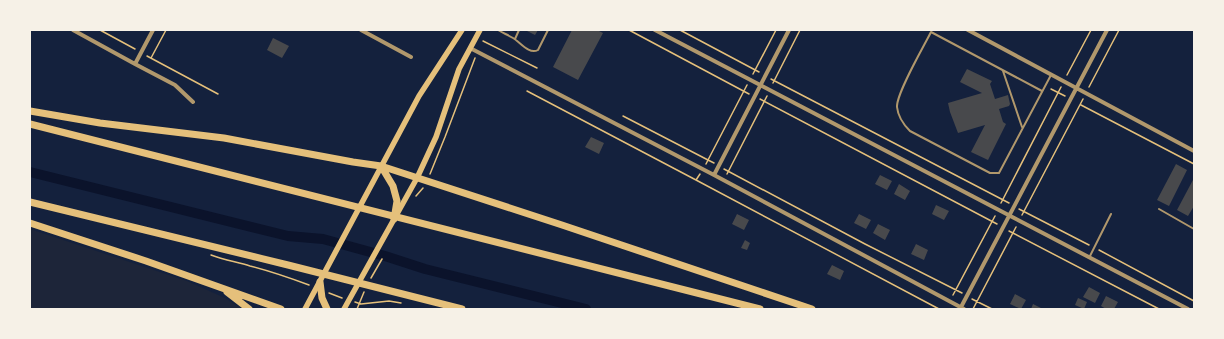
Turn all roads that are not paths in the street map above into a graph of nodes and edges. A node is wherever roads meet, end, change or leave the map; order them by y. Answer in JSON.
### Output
{"nodes":[{"id":1,"x":73,"y":30,"type":"edge"},
{"id":2,"x":153,"y":30,"type":"edge"},
{"id":3,"x":361,"y":30,"type":"edge"},
{"id":4,"x":462,"y":30,"type":"edge"},
{"id":5,"x":480,"y":30,"type":"edge"},
{"id":6,"x":498,"y":30,"type":"edge"},
{"id":7,"x":519,"y":30,"type":"edge"},
{"id":8,"x":548,"y":30,"type":"edge"},
{"id":9,"x":655,"y":30,"type":"edge"},
{"id":10,"x":789,"y":30,"type":"edge"},
{"id":11,"x":968,"y":30,"type":"edge"},
{"id":12,"x":1107,"y":30,"type":"edge"},
{"id":13,"x":515,"y":39,"type":"junction"},
{"id":14,"x":470,"y":48,"type":"junction"},
{"id":15,"x":411,"y":57,"type":"dead end"},
{"id":16,"x":135,"y":64,"type":"junction"},
{"id":17,"x":1002,"y":70,"type":"junction"},
{"id":18,"x":1051,"y":75,"type":"junction"},
{"id":19,"x":760,"y":85,"type":"junction"},
{"id":20,"x":1077,"y":89,"type":"junction"},
{"id":21,"x":1042,"y":91,"type":"junction"},
{"id":22,"x":193,"y":102,"type":"dead end"},
{"id":23,"x":30,"y":112,"type":"edge"},
{"id":24,"x":30,"y":124,"type":"edge"},
{"id":25,"x":1022,"y":128,"type":"junction"},
{"id":26,"x":1194,"y":151,"type":"edge"},
{"id":27,"x":381,"y":166,"type":"junction"},
{"id":28,"x":714,"y":175,"type":"junction"},
{"id":29,"x":417,"y":178,"type":"junction"},
{"id":30,"x":30,"y":202,"type":"edge"},
{"id":31,"x":1159,"y":209,"type":"dead end"},
{"id":32,"x":1111,"y":214,"type":"dead end"},
{"id":33,"x":1009,"y":216,"type":"junction"},
{"id":34,"x":394,"y":219,"type":"junction"},
{"id":35,"x":30,"y":223,"type":"edge"},
{"id":36,"x":1194,"y":228,"type":"edge"},
{"id":37,"x":1089,"y":257,"type":"junction"},
{"id":38,"x":218,"y":286,"type":"junction"},
{"id":39,"x":319,"y":287,"type":"junction"},
{"id":40,"x":249,"y":309,"type":"edge"},
{"id":41,"x":281,"y":309,"type":"edge"},
{"id":42,"x":305,"y":309,"type":"edge"},
{"id":43,"x":327,"y":309,"type":"edge"},
{"id":44,"x":344,"y":309,"type":"edge"},
{"id":45,"x":462,"y":309,"type":"edge"},
{"id":46,"x":760,"y":309,"type":"edge"},
{"id":47,"x":812,"y":309,"type":"edge"},
{"id":48,"x":962,"y":309,"type":"edge"},
{"id":49,"x":1188,"y":309,"type":"edge"}],
"edges":[{"from":1,"to":16,"type":"street"},
{"from":2,"to":16,"type":"street"},
{"from":3,"to":15,"type":"street"},
{"from":4,"to":27,"type":"main road"},
{"from":5,"to":14,"type":"main road"},
{"from":6,"to":13,"type":"lane"},
{"from":7,"to":13,"type":"lane"},
{"from":8,"to":13,"type":"lane"},
{"from":9,"to":19,"type":"street"},
{"from":10,"to":19,"type":"street"},
{"from":11,"to":18,"type":"street"},
{"from":12,"to":20,"type":"street"},
{"from":14,"to":28,"type":"street"},
{"from":14,"to":29,"type":"main road"},
{"from":16,"to":22,"type":"street"},
{"from":17,"to":21,"type":"lane"},
{"from":17,"to":25,"type":"lane"},
{"from":17,"to":25,"type":"lane"},
{"from":18,"to":20,"type":"street"},
{"from":18,"to":21,"type":"lane"},
{"from":19,"to":28,"type":"street"},
{"from":19,"to":33,"type":"street"},
{"from":20,"to":26,"type":"street"},
{"from":20,"to":33,"type":"street"},
{"from":21,"to":25,"type":"lane"},
{"from":23,"to":27,"type":"highway"},
{"from":24,"to":46,"type":"highway"},
{"from":27,"to":29,"type":"highway"},
{"from":27,"to":34,"type":"highway"},
{"from":27,"to":39,"type":"main road"},
{"from":28,"to":48,"type":"street"},
{"from":29,"to":34,"type":"main road"},
{"from":29,"to":47,"type":"highway"},
{"from":30,"to":45,"type":"highway"},
{"from":31,"to":36,"type":"lane"},
{"from":32,"to":37,"type":"lane"},
{"from":33,"to":37,"type":"street"},
{"from":33,"to":48,"type":"street"},
{"from":34,"to":44,"type":"main road"},
{"from":35,"to":38,"type":"highway"},
{"from":37,"to":49,"type":"street"},
{"from":38,"to":40,"type":"highway"},
{"from":38,"to":41,"type":"highway"},
{"from":39,"to":42,"type":"main road"},
{"from":39,"to":43,"type":"highway"}]}
